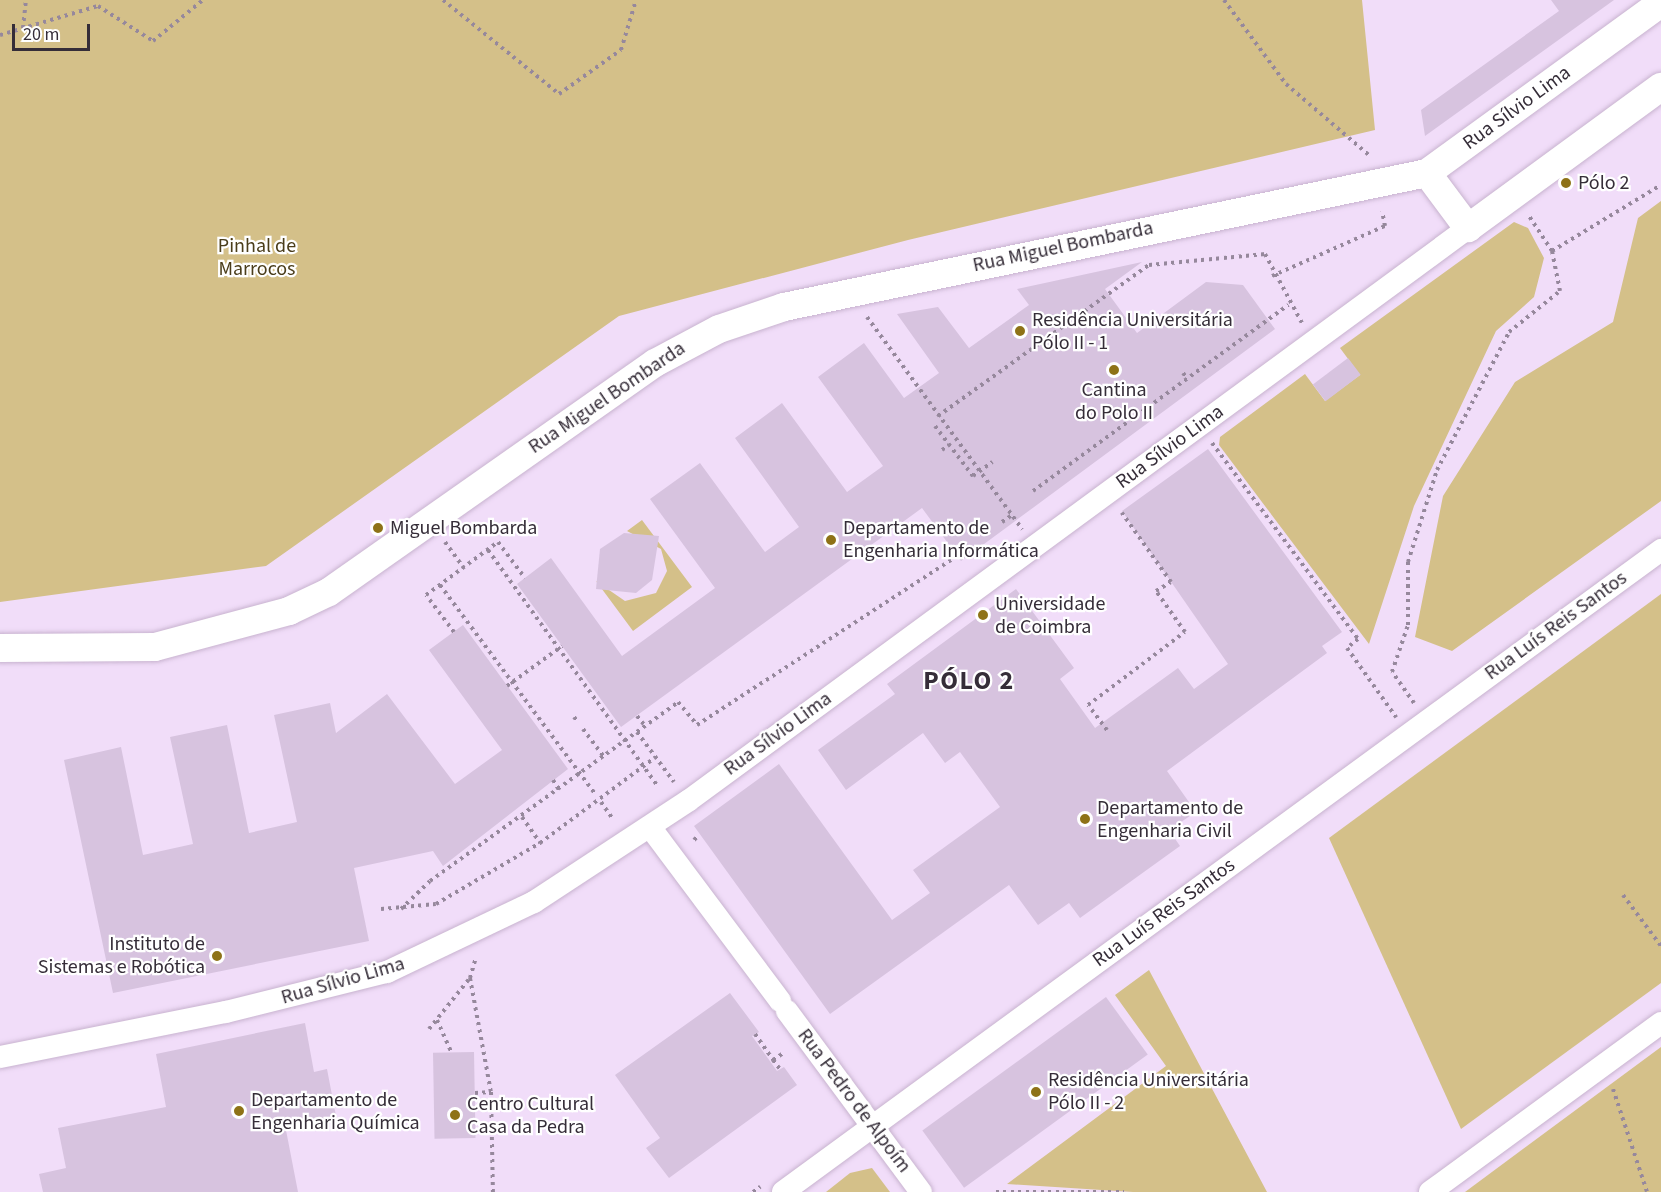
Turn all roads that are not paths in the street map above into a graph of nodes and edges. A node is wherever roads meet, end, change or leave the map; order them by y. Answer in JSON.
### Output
{"nodes":[{"id":1,"x":1661,"y":3,"type":"edge"},
{"id":2,"x":1661,"y":87,"type":"edge"},
{"id":3,"x":1427,"y":173,"type":"junction"},
{"id":4,"x":1468,"y":228,"type":"junction"},
{"id":5,"x":1661,"y":549,"type":"edge"},
{"id":6,"x":0,"y":648,"type":"edge"},
{"id":7,"x":650,"y":827,"type":"junction"},
{"id":8,"x":1661,"y":1023,"type":"edge"},
{"id":9,"x":0,"y":1058,"type":"edge"},
{"id":10,"x":873,"y":1126,"type":"junction"},
{"id":11,"x":783,"y":1192,"type":"edge"},
{"id":12,"x":921,"y":1192,"type":"edge"},
{"id":13,"x":1430,"y":1192,"type":"edge"}],
"edges":[{"from":1,"to":3,"type":"street","name":"Rua Sílvio Lima"},
{"from":2,"to":4,"type":"street","name":"Rua Sílvio Lima"},
{"from":3,"to":4,"type":"street"},
{"from":3,"to":6,"type":"street","name":"Rua Miguel Bombarda"},
{"from":4,"to":7,"type":"street","name":"Rua Sílvio Lima"},
{"from":5,"to":10,"type":"street","name":"Rua Luís Reis Santos"},
{"from":7,"to":9,"type":"street","name":"Rua Sílvio Lima"},
{"from":7,"to":10,"type":"street","name":"Rua Pedro de Alpoím"},
{"from":8,"to":13,"type":"street"},
{"from":10,"to":11,"type":"street","name":"Rua Luís Reis Santos"},
{"from":10,"to":12,"type":"street","name":"Rua Pedro de Alpoím"}]}
